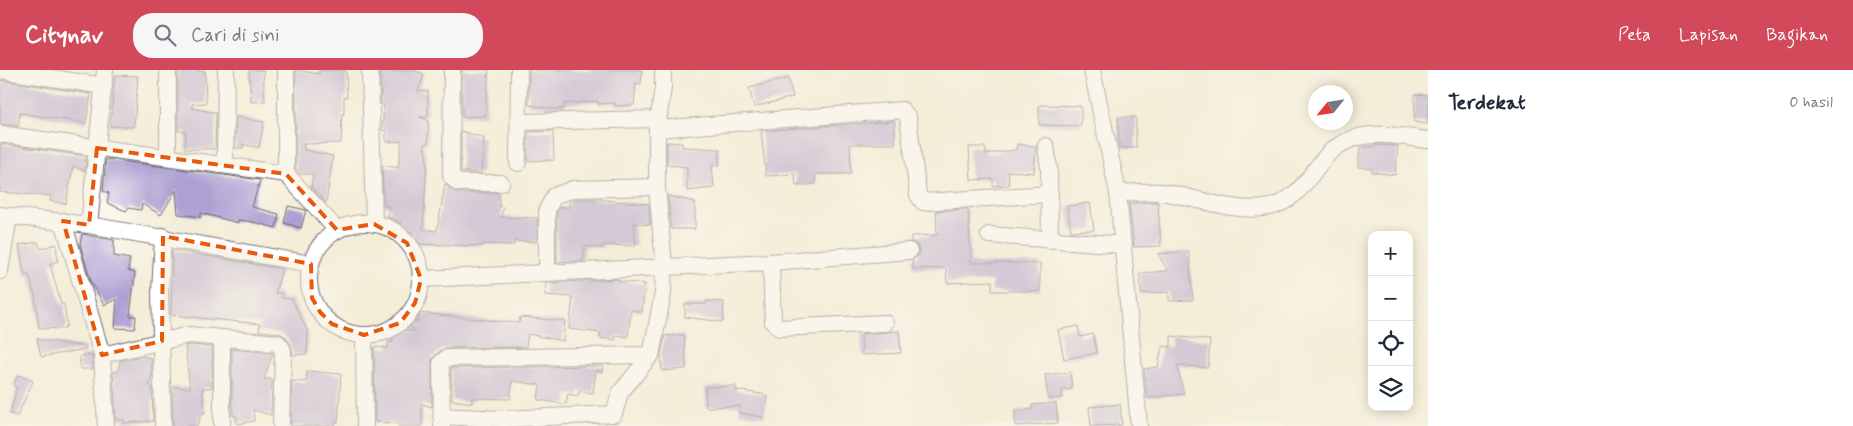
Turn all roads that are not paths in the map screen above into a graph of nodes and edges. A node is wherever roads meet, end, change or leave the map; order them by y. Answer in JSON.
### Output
{"nodes":[{"id":1,"x":0,"y":70,"type":"edge"},
{"id":2,"x":168,"y":70,"type":"edge"},
{"id":3,"x":226,"y":70,"type":"edge"},
{"id":4,"x":286,"y":70,"type":"edge"},
{"id":5,"x":370,"y":70,"type":"edge"},
{"id":6,"x":452,"y":70,"type":"edge"},
{"id":7,"x":519,"y":70,"type":"edge"},
{"id":8,"x":662,"y":70,"type":"edge"},
{"id":9,"x":1092,"y":70,"type":"edge"},
{"id":10,"x":105,"y":78,"type":"edge"},
{"id":11,"x":520,"y":122,"type":"junction"},
{"id":12,"x":657,"y":124,"type":"junction"},
{"id":13,"x":0,"y":134,"type":"edge"},
{"id":14,"x":1428,"y":140,"type":"edge"},
{"id":15,"x":1046,"y":146,"type":"dead end"},
{"id":16,"x":97,"y":148,"type":"junction"},
{"id":17,"x":168,"y":156,"type":"junction"},
{"id":18,"x":518,"y":163,"type":"dead end"},
{"id":19,"x":225,"y":164,"type":"junction"},
{"id":20,"x":286,"y":174,"type":"junction"},
{"id":21,"x":501,"y":183,"type":"dead end"},
{"id":22,"x":657,"y":187,"type":"junction"},
{"id":23,"x":1118,"y":193,"type":"junction"},
{"id":24,"x":1050,"y":194,"type":"junction"},
{"id":25,"x":5,"y":215,"type":"edge"},
{"id":26,"x":63,"y":221,"type":"junction"},
{"id":27,"x":89,"y":224,"type":"junction"},
{"id":28,"x":374,"y":224,"type":"junction"},
{"id":29,"x":337,"y":230,"type":"junction"},
{"id":30,"x":989,"y":235,"type":"dead end"},
{"id":31,"x":163,"y":236,"type":"junction"},
{"id":32,"x":1050,"y":240,"type":"junction"},
{"id":33,"x":1124,"y":245,"type":"junction"},
{"id":34,"x":909,"y":251,"type":"dead end"},
{"id":35,"x":771,"y":262,"type":"junction"},
{"id":36,"x":311,"y":264,"type":"junction"},
{"id":37,"x":664,"y":266,"type":"junction"},
{"id":38,"x":0,"y":271,"type":"edge"},
{"id":39,"x":547,"y":272,"type":"junction"},
{"id":40,"x":421,"y":279,"type":"junction"},
{"id":41,"x":885,"y":323,"type":"dead end"},
{"id":42,"x":364,"y":335,"type":"junction"},
{"id":43,"x":222,"y":338,"type":"junction"},
{"id":44,"x":162,"y":341,"type":"junction"},
{"id":45,"x":651,"y":354,"type":"junction"},
{"id":46,"x":102,"y":355,"type":"junction"},
{"id":47,"x":615,"y":420,"type":"edge"},
{"id":48,"x":442,"y":421,"type":"edge"},
{"id":49,"x":504,"y":422,"type":"edge"},
{"id":50,"x":560,"y":422,"type":"edge"},
{"id":51,"x":106,"y":426,"type":"edge"},
{"id":52,"x":163,"y":426,"type":"edge"},
{"id":53,"x":222,"y":426,"type":"edge"},
{"id":54,"x":281,"y":426,"type":"edge"},
{"id":55,"x":365,"y":426,"type":"edge"},
{"id":56,"x":1139,"y":426,"type":"edge"}],
"edges":[{"from":1,"to":10,"type":"street"},
{"from":2,"to":17,"type":"street"},
{"from":3,"to":19,"type":"street"},
{"from":4,"to":20,"type":"street"},
{"from":5,"to":28,"type":"street"},
{"from":6,"to":21,"type":"street"},
{"from":7,"to":11,"type":"street"},
{"from":8,"to":12,"type":"street"},
{"from":9,"to":23,"type":"street"},
{"from":10,"to":16,"type":"street"},
{"from":11,"to":12,"type":"street"},
{"from":11,"to":18,"type":"street"},
{"from":12,"to":22,"type":"street"},
{"from":12,"to":24,"type":"street"},
{"from":13,"to":16,"type":"street"},
{"from":14,"to":23,"type":"street"},
{"from":15,"to":24,"type":"street"},
{"from":16,"to":17,"type":"street"},
{"from":16,"to":27,"type":"street"},
{"from":17,"to":19,"type":"street"},
{"from":19,"to":20,"type":"street"},
{"from":20,"to":29,"type":"street"},
{"from":22,"to":37,"type":"street"},
{"from":22,"to":39,"type":"street"},
{"from":23,"to":33,"type":"street"},
{"from":24,"to":32,"type":"street"},
{"from":25,"to":26,"type":"street"},
{"from":25,"to":38,"type":"street"},
{"from":26,"to":27,"type":"street"},
{"from":26,"to":46,"type":"street"},
{"from":27,"to":31,"type":"street"},
{"from":28,"to":29,"type":"street"},
{"from":28,"to":40,"type":"street"},
{"from":29,"to":36,"type":"street"},
{"from":30,"to":32,"type":"street"},
{"from":31,"to":36,"type":"street"},
{"from":31,"to":44,"type":"street"},
{"from":32,"to":33,"type":"street"},
{"from":33,"to":56,"type":"street"},
{"from":34,"to":35,"type":"street"},
{"from":35,"to":37,"type":"street"},
{"from":35,"to":41,"type":"street"},
{"from":36,"to":42,"type":"street"},
{"from":37,"to":39,"type":"street"},
{"from":37,"to":45,"type":"street"},
{"from":39,"to":40,"type":"street"},
{"from":40,"to":42,"type":"street"},
{"from":42,"to":55,"type":"street"},
{"from":43,"to":44,"type":"street"},
{"from":43,"to":53,"type":"street"},
{"from":43,"to":54,"type":"street"},
{"from":44,"to":46,"type":"street"},
{"from":44,"to":52,"type":"street"},
{"from":45,"to":47,"type":"street"},
{"from":45,"to":48,"type":"street"},
{"from":46,"to":51,"type":"street"},
{"from":47,"to":50,"type":"street"},
{"from":48,"to":49,"type":"street"},
{"from":49,"to":50,"type":"street"}]}
